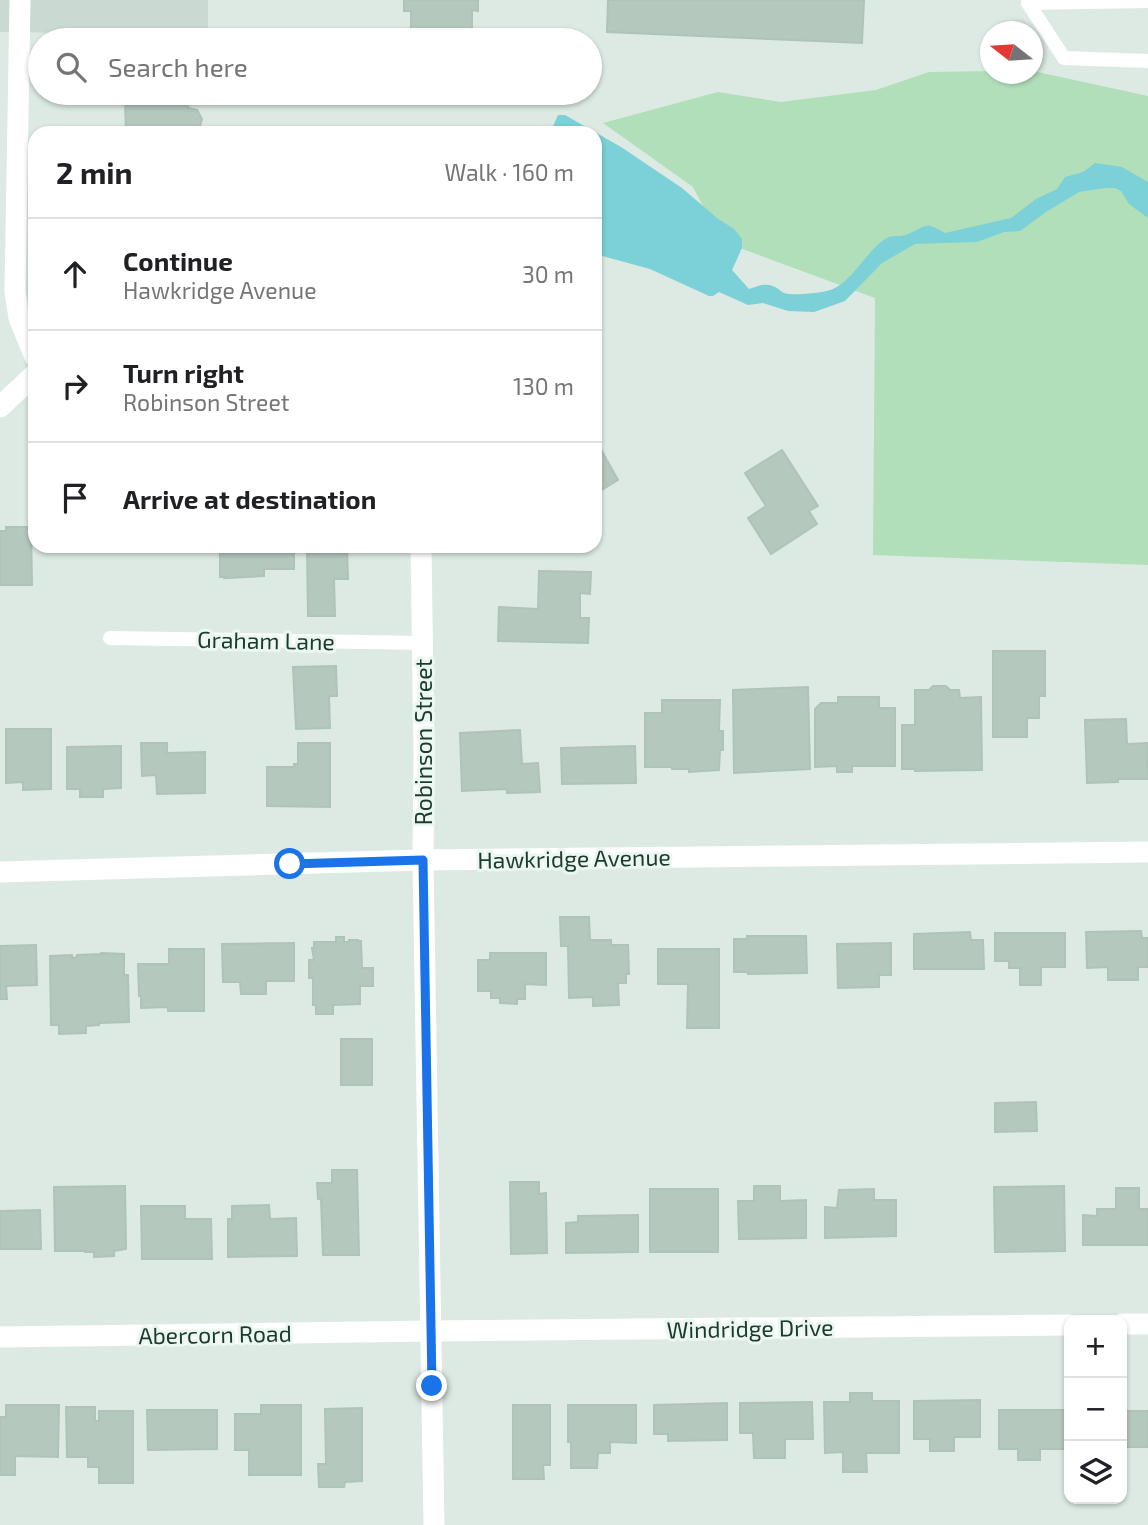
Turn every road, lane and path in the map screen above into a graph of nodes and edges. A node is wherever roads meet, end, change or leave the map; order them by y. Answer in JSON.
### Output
{"nodes":[{"id":1,"x":20,"y":0,"type":"edge"},
{"id":2,"x":1028,"y":1,"type":"edge"},
{"id":3,"x":1148,"y":1,"type":"edge"},
{"id":4,"x":9,"y":46,"type":"edge"},
{"id":5,"x":1148,"y":61,"type":"edge"},
{"id":6,"x":28,"y":340,"type":"edge"},
{"id":7,"x":28,"y":381,"type":"edge"},
{"id":8,"x":0,"y":407,"type":"edge"},
{"id":9,"x":421,"y":553,"type":"edge"},
{"id":10,"x":110,"y":638,"type":"dead end"},
{"id":11,"x":423,"y":643,"type":"junction"},
{"id":12,"x":1148,"y":852,"type":"edge"},
{"id":13,"x":423,"y":860,"type":"junction"},
{"id":14,"x":0,"y":872,"type":"edge"},
{"id":15,"x":1127,"y":1324,"type":"edge"},
{"id":16,"x":1148,"y":1324,"type":"edge"},
{"id":17,"x":1064,"y":1325,"type":"edge"},
{"id":18,"x":431,"y":1331,"type":"junction"},
{"id":19,"x":0,"y":1337,"type":"edge"},
{"id":20,"x":433,"y":1525,"type":"edge"}],
"edges":[{"from":1,"to":4,"type":"street"},
{"from":2,"to":3,"type":"lane"},
{"from":2,"to":5,"type":"lane"},
{"from":4,"to":6,"type":"street"},
{"from":7,"to":8,"type":"street"},
{"from":9,"to":11,"type":"street","name":"Robinson Street"},
{"from":10,"to":11,"type":"lane","name":"Graham Lane"},
{"from":11,"to":13,"type":"street","name":"Robinson Street"},
{"from":12,"to":13,"type":"street","name":"Hawkridge Avenue"},
{"from":13,"to":14,"type":"street","name":"Hawkridge Avenue"},
{"from":13,"to":18,"type":"street","name":"Robinson Street"},
{"from":15,"to":16,"type":"street"},
{"from":17,"to":18,"type":"street","name":"Windridge Drive"},
{"from":18,"to":19,"type":"street","name":"Abercorn Road"},
{"from":18,"to":20,"type":"street","name":"Robinson Street"}]}
